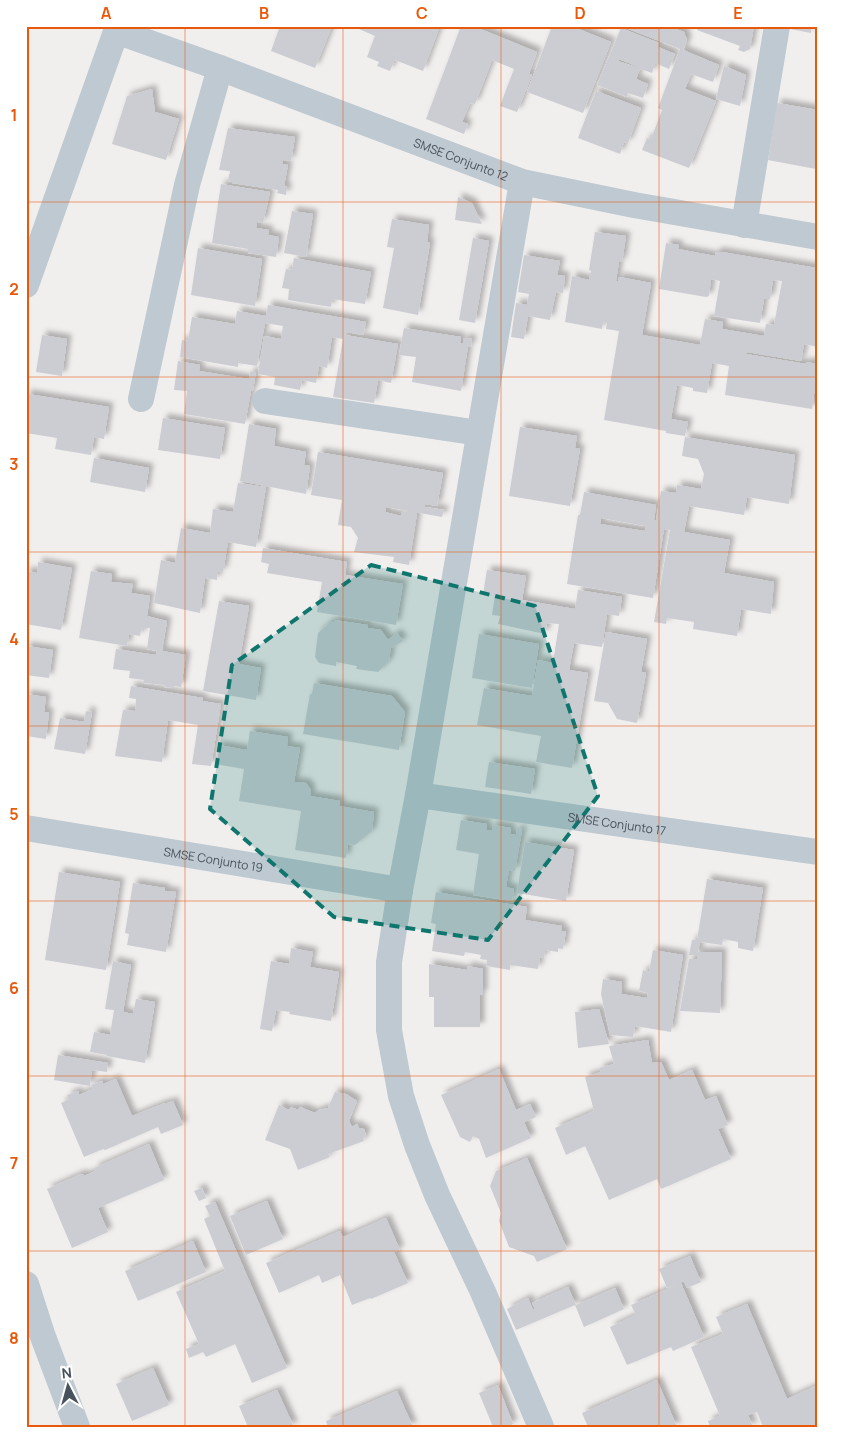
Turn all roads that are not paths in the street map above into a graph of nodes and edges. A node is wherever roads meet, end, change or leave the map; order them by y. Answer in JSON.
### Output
{"nodes":[{"id":1,"x":777,"y":26,"type":"edge"},
{"id":2,"x":117,"y":29,"type":"edge"},
{"id":3,"x":220,"y":68,"type":"junction"},
{"id":4,"x":522,"y":182,"type":"junction"},
{"id":5,"x":744,"y":225,"type":"junction"},
{"id":6,"x":818,"y":236,"type":"edge"},
{"id":7,"x":26,"y":285,"type":"edge"},
{"id":8,"x":141,"y":399,"type":"dead end"},
{"id":9,"x":265,"y":401,"type":"dead end"},
{"id":10,"x":479,"y":432,"type":"junction"},
{"id":11,"x":418,"y":795,"type":"junction"},
{"id":12,"x":26,"y":828,"type":"edge"},
{"id":13,"x":818,"y":852,"type":"edge"},
{"id":14,"x":400,"y":890,"type":"junction"},
{"id":15,"x":26,"y":1284,"type":"edge"},
{"id":16,"x":77,"y":1427,"type":"edge"},
{"id":17,"x":541,"y":1427,"type":"edge"}],
"edges":[{"from":1,"to":5,"type":"street"},
{"from":2,"to":3,"type":"street","name":"SMSE Conjunto 12"},
{"from":2,"to":7,"type":"street"},
{"from":3,"to":4,"type":"street","name":"SMSE Conjunto 12"},
{"from":3,"to":8,"type":"street"},
{"from":4,"to":5,"type":"street","name":"SMSE Conjunto 12"},
{"from":4,"to":10,"type":"street"},
{"from":5,"to":6,"type":"street","name":"SMSE Conjunto 12"},
{"from":9,"to":10,"type":"street"},
{"from":10,"to":11,"type":"street"},
{"from":11,"to":13,"type":"street","name":"SMSE Conjunto 17"},
{"from":11,"to":14,"type":"street"},
{"from":12,"to":14,"type":"street","name":"SMSE Conjunto 19"},
{"from":14,"to":17,"type":"street"},
{"from":15,"to":16,"type":"street"}]}
